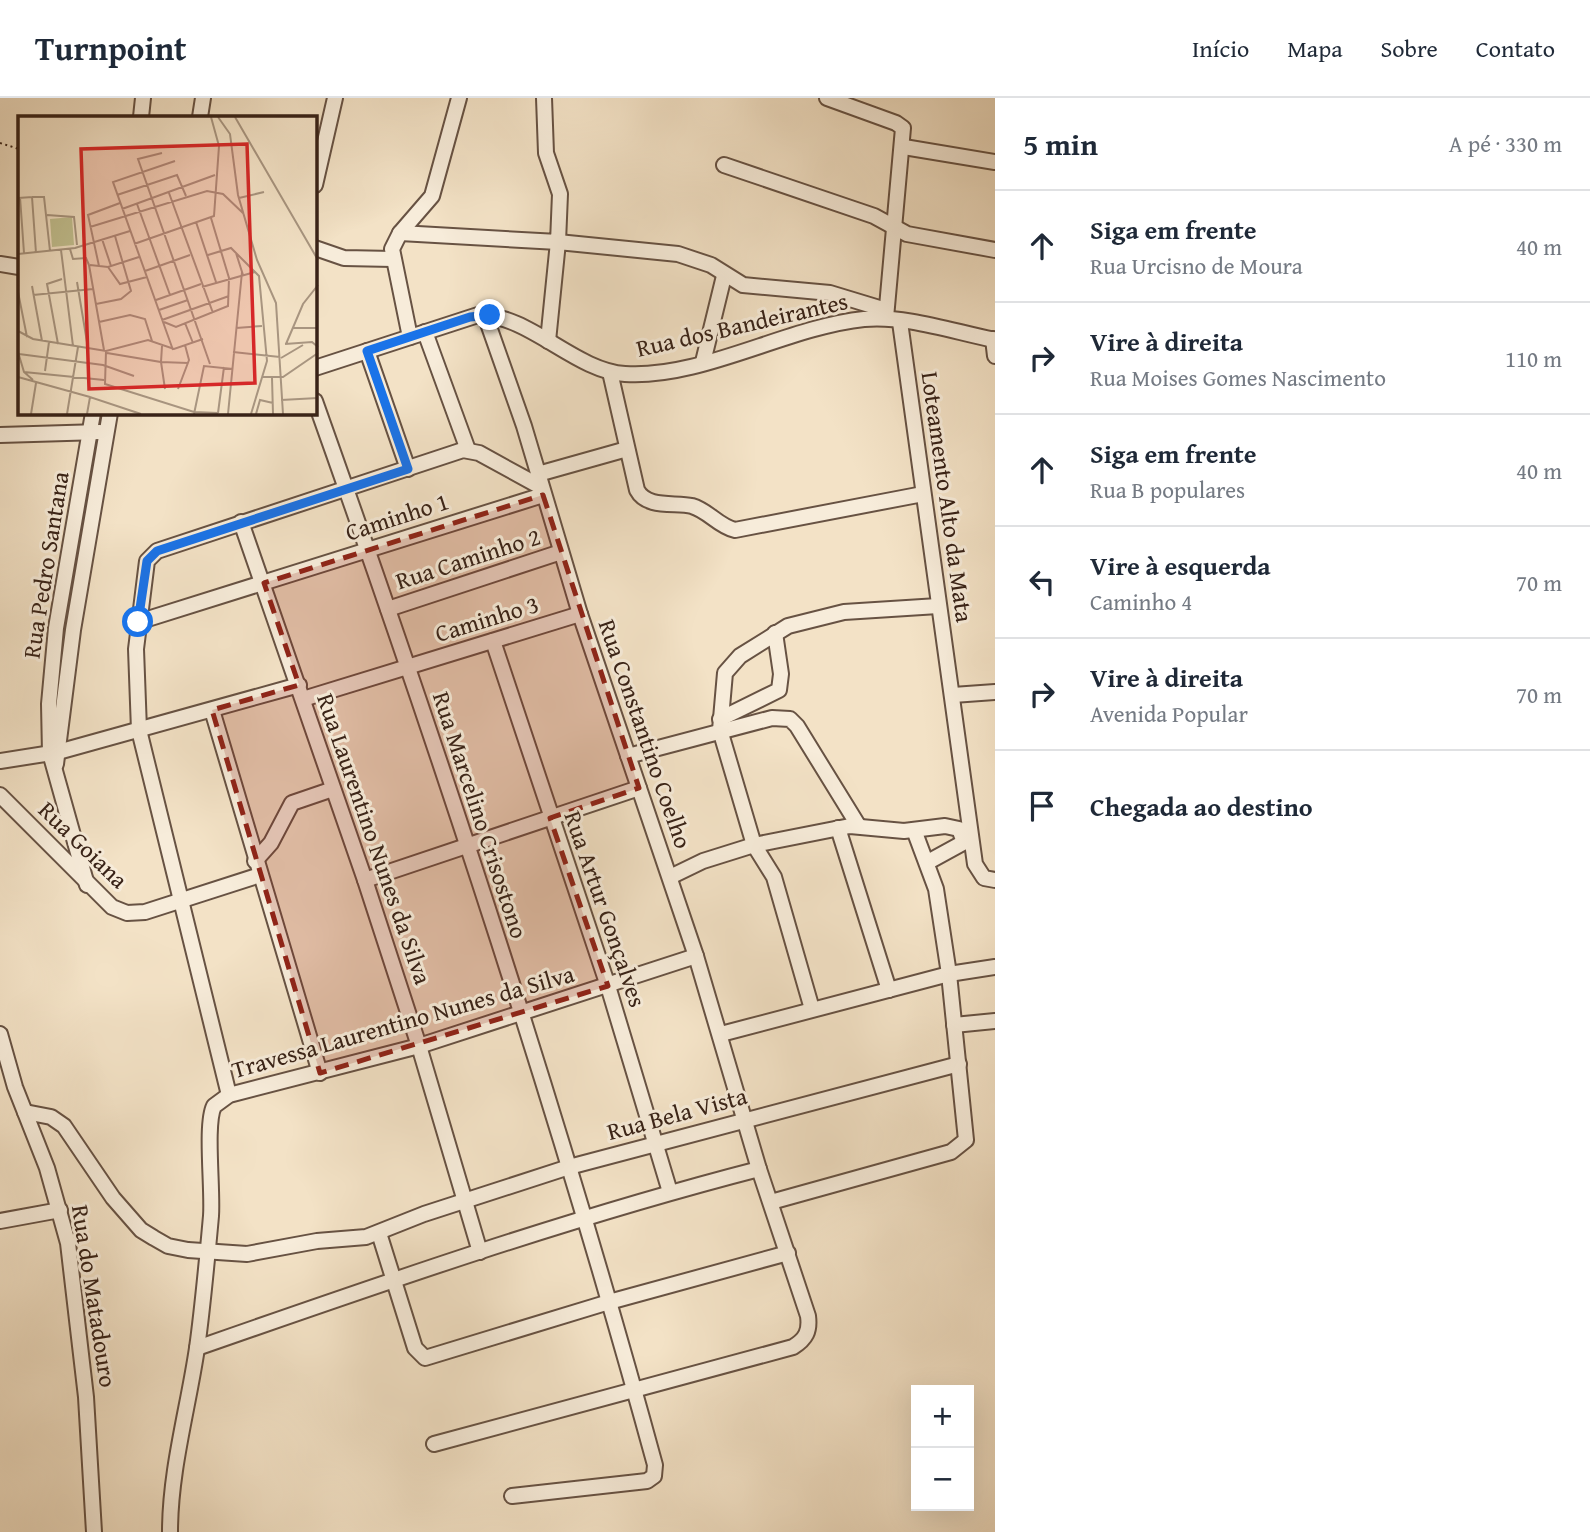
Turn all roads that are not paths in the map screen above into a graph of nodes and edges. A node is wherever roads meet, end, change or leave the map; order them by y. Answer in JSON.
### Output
{"nodes":[{"id":1,"x":143,"y":98,"type":"edge"},
{"id":2,"x":203,"y":98,"type":"edge"},
{"id":3,"x":335,"y":98,"type":"edge"},
{"id":4,"x":459,"y":98,"type":"edge"},
{"id":5,"x":544,"y":98,"type":"edge"},
{"id":6,"x":827,"y":98,"type":"edge"},
{"id":7,"x":141,"y":116,"type":"edge"},
{"id":8,"x":200,"y":116,"type":"edge"},
{"id":9,"x":904,"y":147,"type":"junction"},
{"id":10,"x":995,"y":162,"type":"edge"},
{"id":11,"x":724,"y":165,"type":"dead end"},
{"id":12,"x":317,"y":176,"type":"edge"},
{"id":13,"x":893,"y":228,"type":"junction"},
{"id":14,"x":400,"y":233,"type":"junction"},
{"id":15,"x":558,"y":242,"type":"junction"},
{"id":16,"x":317,"y":249,"type":"edge"},
{"id":17,"x":995,"y":250,"type":"edge"},
{"id":18,"x":393,"y":259,"type":"junction"},
{"id":19,"x":0,"y":264,"type":"edge"},
{"id":20,"x":18,"y":267,"type":"edge"},
{"id":21,"x":724,"y":275,"type":"junction"},
{"id":22,"x":485,"y":315,"type":"junction"},
{"id":23,"x":891,"y":317,"type":"junction"},
{"id":24,"x":425,"y":332,"type":"junction"},
{"id":25,"x":410,"y":337,"type":"junction"},
{"id":26,"x":994,"y":340,"type":"edge"},
{"id":27,"x":548,"y":341,"type":"junction"},
{"id":28,"x":367,"y":351,"type":"junction"},
{"id":29,"x":995,"y":356,"type":"edge"},
{"id":30,"x":703,"y":362,"type":"junction"},
{"id":31,"x":317,"y":367,"type":"edge"},
{"id":32,"x":610,"y":372,"type":"junction"},
{"id":33,"x":317,"y":407,"type":"edge"},
{"id":34,"x":93,"y":415,"type":"edge"},
{"id":35,"x":110,"y":415,"type":"edge"},
{"id":36,"x":90,"y":430,"type":"junction"},
{"id":37,"x":107,"y":432,"type":"junction"},
{"id":38,"x":0,"y":435,"type":"edge"},
{"id":39,"x":626,"y":449,"type":"junction"},
{"id":40,"x":468,"y":450,"type":"junction"},
{"id":41,"x":408,"y":469,"type":"junction"},
{"id":42,"x":541,"y":485,"type":"junction"},
{"id":43,"x":346,"y":490,"type":"junction"},
{"id":44,"x":923,"y":494,"type":"junction"},
{"id":45,"x":242,"y":523,"type":"junction"},
{"id":46,"x":367,"y":550,"type":"junction"},
{"id":47,"x":561,"y":552,"type":"junction"},
{"id":48,"x":264,"y":583,"type":"junction"},
{"id":49,"x":938,"y":606,"type":"junction"},
{"id":50,"x":388,"y":609,"type":"junction"},
{"id":51,"x":580,"y":614,"type":"junction"},
{"id":52,"x":138,"y":622,"type":"junction"},
{"id":53,"x":775,"y":633,"type":"junction"},
{"id":54,"x":493,"y":641,"type":"junction"},
{"id":55,"x":407,"y":666,"type":"junction"},
{"id":56,"x":301,"y":692,"type":"junction"},
{"id":57,"x":995,"y":692,"type":"edge"},
{"id":58,"x":953,"y":695,"type":"junction"},
{"id":59,"x":212,"y":710,"type":"junction"},
{"id":60,"x":719,"y":725,"type":"junction"},
{"id":61,"x":139,"y":730,"type":"junction"},
{"id":62,"x":628,"y":756,"type":"junction"},
{"id":63,"x":54,"y":757,"type":"junction"},
{"id":64,"x":0,"y":761,"type":"edge"},
{"id":65,"x":639,"y":788,"type":"junction"},
{"id":66,"x":333,"y":789,"type":"junction"},
{"id":67,"x":0,"y":795,"type":"edge"},
{"id":68,"x":550,"y":818,"type":"junction"},
{"id":69,"x":858,"y":825,"type":"junction"},
{"id":70,"x":838,"y":828,"type":"junction"},
{"id":71,"x":914,"y":830,"type":"junction"},
{"id":72,"x":967,"y":841,"type":"junction"},
{"id":73,"x":467,"y":845,"type":"junction"},
{"id":74,"x":754,"y":845,"type":"junction"},
{"id":75,"x":928,"y":862,"type":"junction"},
{"id":76,"x":257,"y":868,"type":"junction"},
{"id":77,"x":670,"y":877,"type":"junction"},
{"id":78,"x":365,"y":880,"type":"junction"},
{"id":79,"x":995,"y":880,"type":"edge"},
{"id":80,"x":87,"y":885,"type":"junction"},
{"id":81,"x":181,"y":900,"type":"junction"},
{"id":82,"x":696,"y":956,"type":"junction"},
{"id":83,"x":995,"y":967,"type":"edge"},
{"id":84,"x":949,"y":974,"type":"junction"},
{"id":85,"x":608,"y":986,"type":"junction"},
{"id":86,"x":889,"y":990,"type":"junction"},
{"id":87,"x":812,"y":1009,"type":"junction"},
{"id":88,"x":521,"y":1013,"type":"junction"},
{"id":89,"x":995,"y":1021,"type":"edge"},
{"id":90,"x":954,"y":1025,"type":"junction"},
{"id":91,"x":0,"y":1034,"type":"edge"},
{"id":92,"x":721,"y":1034,"type":"junction"},
{"id":93,"x":419,"y":1046,"type":"junction"},
{"id":94,"x":959,"y":1064,"type":"junction"},
{"id":95,"x":320,"y":1073,"type":"junction"},
{"id":96,"x":229,"y":1095,"type":"junction"},
{"id":97,"x":25,"y":1112,"type":"junction"},
{"id":98,"x":744,"y":1119,"type":"junction"},
{"id":99,"x":655,"y":1142,"type":"junction"},
{"id":100,"x":569,"y":1167,"type":"junction"},
{"id":101,"x":759,"y":1169,"type":"junction"},
{"id":102,"x":670,"y":1192,"type":"junction"},
{"id":103,"x":465,"y":1200,"type":"junction"},
{"id":104,"x":771,"y":1202,"type":"junction"},
{"id":105,"x":60,"y":1210,"type":"junction"},
{"id":106,"x":585,"y":1219,"type":"junction"},
{"id":107,"x":0,"y":1221,"type":"edge"},
{"id":108,"x":379,"y":1233,"type":"junction"},
{"id":109,"x":207,"y":1252,"type":"junction"},
{"id":110,"x":480,"y":1252,"type":"junction"},
{"id":111,"x":789,"y":1253,"type":"junction"},
{"id":112,"x":395,"y":1279,"type":"junction"},
{"id":113,"x":609,"y":1302,"type":"junction"},
{"id":114,"x":197,"y":1348,"type":"junction"},
{"id":115,"x":635,"y":1390,"type":"junction"},
{"id":116,"x":435,"y":1444,"type":"dead end"},
{"id":117,"x":512,"y":1496,"type":"dead end"},
{"id":118,"x":94,"y":1532,"type":"edge"},
{"id":119,"x":170,"y":1532,"type":"edge"}],
"edges":[{"from":1,"to":7,"type":"street"},
{"from":2,"to":8,"type":"street"},
{"from":3,"to":12,"type":"street"},
{"from":4,"to":14,"type":"street"},
{"from":5,"to":15,"type":"street"},
{"from":6,"to":9,"type":"street"},
{"from":9,"to":10,"type":"street"},
{"from":9,"to":13,"type":"street","name":"Loteamento Alto da Mata"},
{"from":11,"to":13,"type":"street"},
{"from":13,"to":17,"type":"street"},
{"from":13,"to":23,"type":"street","name":"Loteamento Alto da Mata"},
{"from":14,"to":15,"type":"street"},
{"from":14,"to":18,"type":"street"},
{"from":15,"to":21,"type":"street"},
{"from":15,"to":27,"type":"street"},
{"from":16,"to":18,"type":"street"},
{"from":18,"to":25,"type":"street"},
{"from":19,"to":20,"type":"street"},
{"from":21,"to":23,"type":"street"},
{"from":21,"to":30,"type":"street"},
{"from":22,"to":24,"type":"street"},
{"from":22,"to":27,"type":"street"},
{"from":22,"to":42,"type":"street","name":"Rua Constantino Coelho"},
{"from":23,"to":26,"type":"street"},
{"from":23,"to":30,"type":"street","name":"Rua dos Bandeirantes"},
{"from":23,"to":44,"type":"street","name":"Loteamento Alto da Mata"},
{"from":24,"to":25,"type":"street"},
{"from":24,"to":40,"type":"street"},
{"from":25,"to":28,"type":"street"},
{"from":26,"to":29,"type":"street"},
{"from":27,"to":32,"type":"street"},
{"from":28,"to":31,"type":"street"},
{"from":28,"to":41,"type":"street"},
{"from":30,"to":32,"type":"street","name":"Rua dos Bandeirantes"},
{"from":32,"to":39,"type":"street"},
{"from":33,"to":43,"type":"street","name":"Rua Marcelino Crisostono"},
{"from":34,"to":36,"type":"street","name":"Rua Pedro Santana"},
{"from":35,"to":37,"type":"street","name":"Rua Pedro Santana"},
{"from":36,"to":37,"type":"street"},
{"from":36,"to":38,"type":"street"},
{"from":36,"to":63,"type":"street","name":"Rua Pedro Santana"},
{"from":37,"to":63,"type":"street","name":"Rua Pedro Santana"},
{"from":39,"to":42,"type":"street","name":"Caminho 1"},
{"from":39,"to":44,"type":"street"},
{"from":40,"to":41,"type":"street"},
{"from":40,"to":42,"type":"street"},
{"from":41,"to":43,"type":"street"},
{"from":42,"to":46,"type":"street","name":"Caminho 1"},
{"from":42,"to":47,"type":"street","name":"Rua Constantino Coelho"},
{"from":43,"to":45,"type":"street"},
{"from":43,"to":46,"type":"street","name":"Rua Marcelino Crisostono"},
{"from":44,"to":49,"type":"street","name":"Loteamento Alto da Mata"},
{"from":45,"to":48,"type":"street","name":"Rua Laurentino Nunes da Silva"},
{"from":45,"to":52,"type":"street"},
{"from":46,"to":48,"type":"street","name":"Caminho 1"},
{"from":46,"to":50,"type":"street","name":"Rua Marcelino Crisostono"},
{"from":47,"to":50,"type":"street","name":"Rua Caminho 2"},
{"from":47,"to":51,"type":"street","name":"Rua Constantino Coelho"},
{"from":48,"to":52,"type":"street","name":"Caminho 1"},
{"from":48,"to":56,"type":"street","name":"Rua Laurentino Nunes da Silva"},
{"from":49,"to":53,"type":"street"},
{"from":49,"to":58,"type":"street","name":"Loteamento Alto da Mata"},
{"from":50,"to":55,"type":"street","name":"Rua Marcelino Crisostono"},
{"from":51,"to":54,"type":"street","name":"Caminho 3"},
{"from":51,"to":62,"type":"street","name":"Rua Constantino Coelho"},
{"from":52,"to":61,"type":"street"},
{"from":53,"to":60,"type":"street"},
{"from":53,"to":60,"type":"street"},
{"from":54,"to":55,"type":"street","name":"Caminho 3"},
{"from":54,"to":68,"type":"street","name":"Rua Artur Gonçalves"},
{"from":55,"to":56,"type":"street","name":"Caminho 3"},
{"from":55,"to":73,"type":"street","name":"Rua Marcelino Crisostono"},
{"from":56,"to":59,"type":"street","name":"Caminho 3"},
{"from":56,"to":66,"type":"street","name":"Rua Laurentino Nunes da Silva"},
{"from":57,"to":58,"type":"street"},
{"from":58,"to":72,"type":"street","name":"Loteamento Alto da Mata"},
{"from":59,"to":61,"type":"street","name":"Caminho 3"},
{"from":59,"to":76,"type":"street"},
{"from":60,"to":62,"type":"street"},
{"from":60,"to":69,"type":"street"},
{"from":60,"to":74,"type":"street"},
{"from":61,"to":63,"type":"street","name":"Caminho 3"},
{"from":61,"to":81,"type":"street"},
{"from":62,"to":65,"type":"street","name":"Rua Constantino Coelho"},
{"from":63,"to":64,"type":"street","name":"Caminho 3"},
{"from":63,"to":80,"type":"street","name":"Rua Pedro Santana"},
{"from":65,"to":68,"type":"street"},
{"from":65,"to":77,"type":"street","name":"Rua Constantino Coelho"},
{"from":66,"to":76,"type":"street"},
{"from":66,"to":78,"type":"street","name":"Rua Laurentino Nunes da Silva"},
{"from":67,"to":80,"type":"street","name":"Rua Goiana"},
{"from":68,"to":73,"type":"street"},
{"from":68,"to":85,"type":"street","name":"Rua Artur Gonçalves"},
{"from":69,"to":70,"type":"street"},
{"from":69,"to":71,"type":"street"},
{"from":70,"to":74,"type":"street"},
{"from":70,"to":86,"type":"street"},
{"from":71,"to":72,"type":"street"},
{"from":71,"to":75,"type":"street"},
{"from":72,"to":75,"type":"street"},
{"from":72,"to":79,"type":"street","name":"Loteamento Alto da Mata"},
{"from":73,"to":78,"type":"street"},
{"from":73,"to":88,"type":"street","name":"Rua Marcelino Crisostono"},
{"from":74,"to":77,"type":"street"},
{"from":74,"to":87,"type":"street"},
{"from":75,"to":84,"type":"street"},
{"from":76,"to":81,"type":"street","name":"Rua Goiana"},
{"from":76,"to":95,"type":"street"},
{"from":77,"to":82,"type":"street","name":"Rua Constantino Coelho"},
{"from":78,"to":93,"type":"street","name":"Rua Laurentino Nunes da Silva"},
{"from":80,"to":81,"type":"street","name":"Rua Goiana"},
{"from":81,"to":96,"type":"street"},
{"from":82,"to":85,"type":"street","name":"Travessa Laurentino Nunes da Silva"},
{"from":82,"to":92,"type":"street","name":"Rua Constantino Coelho"},
{"from":83,"to":84,"type":"street"},
{"from":84,"to":86,"type":"street"},
{"from":84,"to":90,"type":"street"},
{"from":85,"to":88,"type":"street","name":"Travessa Laurentino Nunes da Silva"},
{"from":85,"to":99,"type":"street","name":"Rua Artur Gonçalves"},
{"from":86,"to":87,"type":"street"},
{"from":87,"to":92,"type":"street"},
{"from":88,"to":93,"type":"street","name":"Travessa Laurentino Nunes da Silva"},
{"from":88,"to":100,"type":"street","name":"Rua Marcelino Crisostono"},
{"from":89,"to":90,"type":"street"},
{"from":90,"to":94,"type":"street"},
{"from":91,"to":97,"type":"street","name":"Rua do Matadouro"},
{"from":92,"to":98,"type":"street","name":"Rua Constantino Coelho"},
{"from":93,"to":95,"type":"street","name":"Travessa Laurentino Nunes da Silva"},
{"from":93,"to":103,"type":"street","name":"Rua Laurentino Nunes da Silva"},
{"from":94,"to":98,"type":"street","name":"Rua Bela Vista"},
{"from":94,"to":104,"type":"street"},
{"from":95,"to":96,"type":"street","name":"Travessa Laurentino Nunes da Silva"},
{"from":96,"to":109,"type":"street","name":"Travessa Laurentino Nunes da Silva"},
{"from":97,"to":105,"type":"street","name":"Rua do Matadouro"},
{"from":97,"to":109,"type":"street","name":"Rua Bela Vista"},
{"from":98,"to":99,"type":"street","name":"Rua Bela Vista"},
{"from":98,"to":101,"type":"street","name":"Rua Constantino Coelho"},
{"from":99,"to":100,"type":"street","name":"Rua Bela Vista"},
{"from":99,"to":102,"type":"street","name":"Rua Artur Gonçalves"},
{"from":100,"to":103,"type":"street","name":"Rua Bela Vista"},
{"from":100,"to":106,"type":"street","name":"Rua Marcelino Crisostono"},
{"from":101,"to":102,"type":"street"},
{"from":101,"to":104,"type":"street","name":"Rua Constantino Coelho"},
{"from":102,"to":106,"type":"street"},
{"from":103,"to":108,"type":"street","name":"Rua Bela Vista"},
{"from":103,"to":110,"type":"street","name":"Rua Laurentino Nunes da Silva"},
{"from":104,"to":111,"type":"street","name":"Rua Constantino Coelho"},
{"from":105,"to":107,"type":"street"},
{"from":105,"to":118,"type":"street","name":"Rua do Matadouro"},
{"from":106,"to":110,"type":"street"},
{"from":106,"to":113,"type":"street"},
{"from":108,"to":109,"type":"street","name":"Rua Bela Vista"},
{"from":108,"to":112,"type":"street"},
{"from":109,"to":114,"type":"street","name":"Travessa Laurentino Nunes da Silva"},
{"from":110,"to":112,"type":"street"},
{"from":111,"to":113,"type":"street"},
{"from":111,"to":115,"type":"street","name":"Rua Constantino Coelho"},
{"from":112,"to":113,"type":"street"},
{"from":112,"to":114,"type":"street"},
{"from":113,"to":115,"type":"street"},
{"from":114,"to":119,"type":"street","name":"Travessa Laurentino Nunes da Silva"},
{"from":115,"to":116,"type":"street"},
{"from":115,"to":117,"type":"street"}]}
